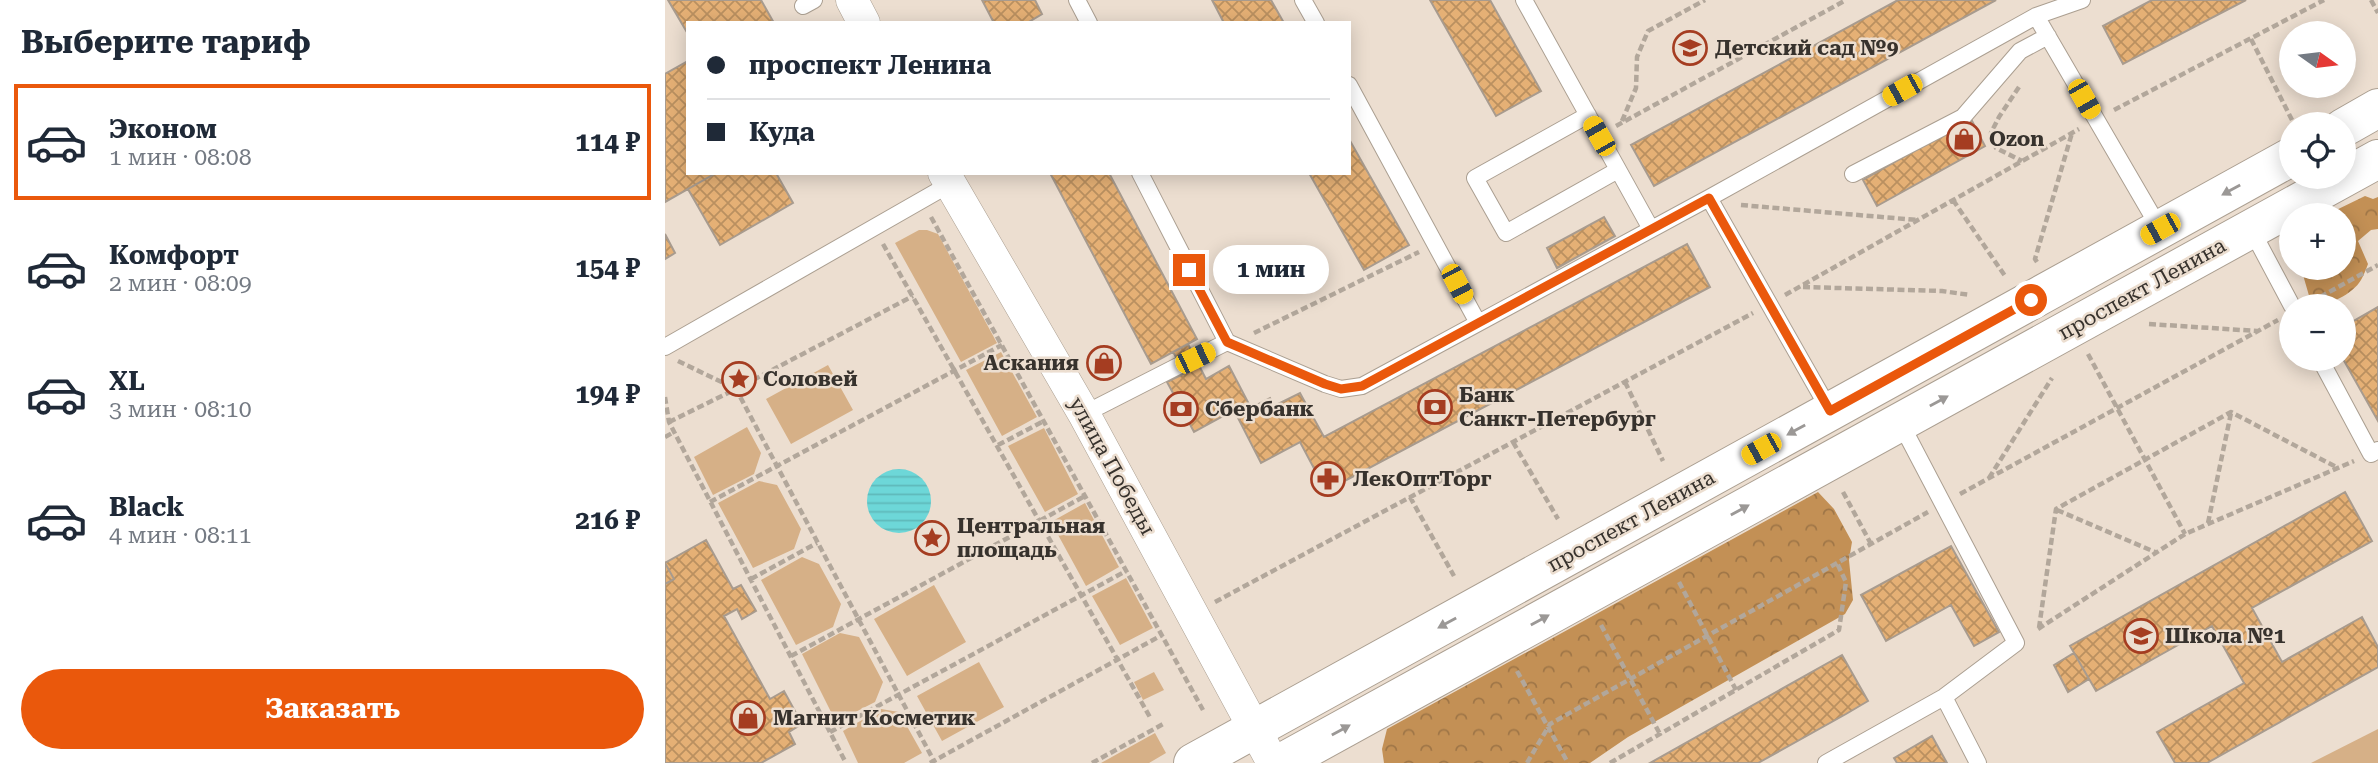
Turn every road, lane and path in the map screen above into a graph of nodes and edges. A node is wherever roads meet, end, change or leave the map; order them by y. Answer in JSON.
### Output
{"nodes":[{"id":1,"x":852,"y":0,"type":"edge"},
{"id":2,"x":1077,"y":0,"type":"edge"},
{"id":3,"x":1303,"y":0,"type":"edge"},
{"id":4,"x":1524,"y":0,"type":"edge"},
{"id":5,"x":1705,"y":0,"type":"edge"},
{"id":6,"x":1846,"y":0,"type":"edge"},
{"id":7,"x":2082,"y":0,"type":"edge"},
{"id":8,"x":2371,"y":0,"type":"edge"},
{"id":9,"x":2378,"y":13,"type":"edge"},
{"id":10,"x":2036,"y":16,"type":"junction"},
{"id":11,"x":864,"y":21,"type":"edge"},
{"id":12,"x":1088,"y":21,"type":"edge"},
{"id":13,"x":1315,"y":21,"type":"edge"},
{"id":14,"x":2048,"y":36,"type":"junction"},
{"id":15,"x":2251,"y":38,"type":"dead end"},
{"id":16,"x":1351,"y":89,"type":"edge"},
{"id":17,"x":2378,"y":108,"type":"edge"},
{"id":18,"x":2281,"y":112,"type":"edge"},
{"id":19,"x":1588,"y":115,"type":"junction"},
{"id":20,"x":2356,"y":121,"type":"edge"},
{"id":21,"x":1621,"y":124,"type":"junction"},
{"id":22,"x":2072,"y":132,"type":"dead end"},
{"id":23,"x":1599,"y":136,"type":"junction"},
{"id":24,"x":2279,"y":147,"type":"edge"},
{"id":25,"x":1996,"y":148,"type":"dead end"},
{"id":26,"x":2378,"y":159,"type":"edge"},
{"id":27,"x":2022,"y":161,"type":"dead end"},
{"id":28,"x":1618,"y":170,"type":"junction"},
{"id":29,"x":1853,"y":174,"type":"dead end"},
{"id":30,"x":1141,"y":175,"type":"edge"},
{"id":31,"x":947,"y":179,"type":"edge"},
{"id":32,"x":1709,"y":198,"type":"junction"},
{"id":33,"x":1953,"y":200,"type":"dead end"},
{"id":34,"x":922,"y":201,"type":"junction"},
{"id":35,"x":1918,"y":220,"type":"dead end"},
{"id":36,"x":874,"y":228,"type":"junction"},
{"id":37,"x":1651,"y":229,"type":"junction"},
{"id":38,"x":2160,"y":229,"type":"junction"},
{"id":39,"x":2251,"y":229,"type":"junction"},
{"id":40,"x":1436,"y":244,"type":"junction"},
{"id":41,"x":2035,"y":259,"type":"dead end"},
{"id":42,"x":2378,"y":265,"type":"edge"},
{"id":43,"x":2004,"y":276,"type":"dead end"},
{"id":44,"x":1801,"y":287,"type":"dead end"},
{"id":45,"x":2286,"y":294,"type":"edge"},
{"id":46,"x":2325,"y":294,"type":"edge"},
{"id":47,"x":1970,"y":295,"type":"dead end"},
{"id":48,"x":913,"y":296,"type":"junction"},
{"id":49,"x":2279,"y":320,"type":"edge"},
{"id":50,"x":1478,"y":323,"type":"junction"},
{"id":51,"x":2149,"y":324,"type":"dead end"},
{"id":52,"x":2257,"y":331,"type":"junction"},
{"id":53,"x":1229,"y":343,"type":"junction"},
{"id":54,"x":1002,"y":345,"type":"junction"},
{"id":55,"x":665,"y":347,"type":"edge"},
{"id":56,"x":2086,"y":348,"type":"dead end"},
{"id":57,"x":677,"y":360,"type":"dead end"},
{"id":58,"x":956,"y":369,"type":"junction"},
{"id":59,"x":2327,"y":371,"type":"edge"},
{"id":60,"x":2052,"y":378,"type":"dead end"},
{"id":61,"x":1625,"y":382,"type":"dead end"},
{"id":62,"x":736,"y":388,"type":"junction"},
{"id":63,"x":665,"y":397,"type":"edge"},
{"id":64,"x":2116,"y":409,"type":"junction"},
{"id":65,"x":1830,"y":411,"type":"junction"},
{"id":66,"x":2231,"y":412,"type":"junction"},
{"id":67,"x":1084,"y":414,"type":"junction"},
{"id":68,"x":1044,"y":421,"type":"junction"},
{"id":69,"x":669,"y":422,"type":"junction"},
{"id":70,"x":1900,"y":422,"type":"junction"},
{"id":71,"x":674,"y":432,"type":"junction"},
{"id":72,"x":665,"y":437,"type":"edge"},
{"id":73,"x":1513,"y":442,"type":"dead end"},
{"id":74,"x":998,"y":445,"type":"junction"},
{"id":75,"x":2374,"y":452,"type":"edge"},
{"id":76,"x":2144,"y":460,"type":"junction"},
{"id":77,"x":1664,"y":461,"type":"dead end"},
{"id":78,"x":777,"y":465,"type":"junction"},
{"id":79,"x":2338,"y":468,"type":"junction"},
{"id":80,"x":1989,"y":478,"type":"junction"},
{"id":81,"x":1843,"y":492,"type":"dead end"},
{"id":82,"x":1085,"y":496,"type":"junction"},
{"id":83,"x":1410,"y":497,"type":"dead end"},
{"id":84,"x":711,"y":502,"type":"junction"},
{"id":85,"x":1943,"y":504,"type":"junction"},
{"id":86,"x":2056,"y":509,"type":"junction"},
{"id":87,"x":1558,"y":519,"type":"dead end"},
{"id":88,"x":1040,"y":520,"type":"junction"},
{"id":89,"x":2208,"y":523,"type":"junction"},
{"id":90,"x":2185,"y":534,"type":"junction"},
{"id":91,"x":818,"y":542,"type":"junction"},
{"id":92,"x":1871,"y":544,"type":"junction"},
{"id":93,"x":2156,"y":552,"type":"junction"},
{"id":94,"x":1837,"y":563,"type":"junction"},
{"id":95,"x":1126,"y":571,"type":"junction"},
{"id":96,"x":1454,"y":576,"type":"dead end"},
{"id":97,"x":751,"y":579,"type":"junction"},
{"id":98,"x":1679,"y":582,"type":"dead end"},
{"id":99,"x":1082,"y":595,"type":"junction"},
{"id":100,"x":858,"y":618,"type":"junction"},
{"id":101,"x":1601,"y":625,"type":"dead end"},
{"id":102,"x":2039,"y":628,"type":"junction"},
{"id":103,"x":1162,"y":635,"type":"junction"},
{"id":104,"x":1707,"y":636,"type":"junction"},
{"id":105,"x":2016,"y":643,"type":"junction"},
{"id":106,"x":790,"y":656,"type":"junction"},
{"id":107,"x":1119,"y":659,"type":"junction"},
{"id":108,"x":1517,"y":671,"type":"dead end"},
{"id":109,"x":1630,"y":679,"type":"junction"},
{"id":110,"x":1736,"y":690,"type":"junction"},
{"id":111,"x":898,"y":695,"type":"junction"},
{"id":112,"x":1944,"y":697,"type":"junction"},
{"id":113,"x":1203,"y":710,"type":"dead end"},
{"id":114,"x":1151,"y":719,"type":"dead end"},
{"id":115,"x":1165,"y":723,"type":"dead end"},
{"id":116,"x":1548,"y":727,"type":"junction"},
{"id":117,"x":1255,"y":729,"type":"junction"},
{"id":118,"x":830,"y":732,"type":"junction"},
{"id":119,"x":1660,"y":734,"type":"junction"},
{"id":120,"x":933,"y":762,"type":"edge"},
{"id":121,"x":846,"y":763,"type":"edge"},
{"id":122,"x":1093,"y":763,"type":"edge"},
{"id":123,"x":1193,"y":763,"type":"edge"},
{"id":124,"x":1273,"y":763,"type":"edge"},
{"id":125,"x":1282,"y":763,"type":"edge"},
{"id":126,"x":1527,"y":763,"type":"edge"},
{"id":127,"x":1568,"y":763,"type":"edge"},
{"id":128,"x":1610,"y":763,"type":"edge"},
{"id":129,"x":1826,"y":763,"type":"edge"},
{"id":130,"x":1978,"y":763,"type":"edge"}],
"edges":[{"from":1,"to":11,"type":"street"},
{"from":2,"to":12,"type":"lane"},
{"from":3,"to":13,"type":"lane"},
{"from":4,"to":19,"type":"lane"},
{"from":5,"to":21,"type":"path"},
{"from":6,"to":21,"type":"path"},
{"from":7,"to":10,"type":"lane"},
{"from":8,"to":9,"type":"path"},
{"from":10,"to":14,"type":"lane"},
{"from":10,"to":32,"type":"lane"},
{"from":14,"to":29,"type":"lane"},
{"from":14,"to":38,"type":"lane"},
{"from":15,"to":18,"type":"path"},
{"from":16,"to":40,"type":"lane"},
{"from":17,"to":20,"type":"main road"},
{"from":19,"to":23,"type":"lane"},
{"from":19,"to":28,"type":"lane"},
{"from":21,"to":23,"type":"path"},
{"from":22,"to":41,"type":"path"},
{"from":23,"to":28,"type":"lane"},
{"from":24,"to":38,"type":"main road","name":"проспект Ленина","one_way":true},
{"from":25,"to":27,"type":"path"},
{"from":26,"to":39,"type":"main road","name":"проспект Ленина"},
{"from":28,"to":37,"type":"lane"},
{"from":30,"to":53,"type":"lane"},
{"from":31,"to":34,"type":"lane"},
{"from":31,"to":67,"type":"street","name":"улица Победы"},
{"from":32,"to":35,"type":"path"},
{"from":32,"to":37,"type":"lane"},
{"from":32,"to":65,"type":"lane"},
{"from":33,"to":43,"type":"path"},
{"from":34,"to":36,"type":"lane"},
{"from":34,"to":54,"type":"path"},
{"from":36,"to":48,"type":"path"},
{"from":36,"to":55,"type":"lane"},
{"from":37,"to":50,"type":"lane"},
{"from":38,"to":65,"type":"main road","name":"проспект Ленина"},
{"from":39,"to":45,"type":"lane"},
{"from":70,"to":39,"type":"main road","name":"проспект Ленина","one_way":true},
{"from":40,"to":50,"type":"lane"},
{"from":40,"to":53,"type":"path"},
{"from":42,"to":46,"type":"path"},
{"from":44,"to":47,"type":"path"},
{"from":48,"to":58,"type":"path"},
{"from":48,"to":62,"type":"path"},
{"from":49,"to":52,"type":"path"},
{"from":50,"to":53,"type":"lane"},
{"from":51,"to":52,"type":"path"},
{"from":52,"to":64,"type":"path"},
{"from":53,"to":67,"type":"lane"},
{"from":54,"to":58,"type":"path"},
{"from":54,"to":68,"type":"path"},
{"from":56,"to":64,"type":"path"},
{"from":57,"to":62,"type":"path"},
{"from":58,"to":74,"type":"path"},
{"from":58,"to":78,"type":"path"},
{"from":59,"to":75,"type":"lane"},
{"from":60,"to":80,"type":"path"},
{"from":61,"to":77,"type":"path"},
{"from":62,"to":69,"type":"path"},
{"from":62,"to":78,"type":"path"},
{"from":63,"to":69,"type":"path"},
{"from":64,"to":76,"type":"path"},
{"from":64,"to":80,"type":"path"},
{"from":65,"to":117,"type":"main road","name":"проспект Ленина","one_way":true},
{"from":66,"to":76,"type":"path"},
{"from":66,"to":79,"type":"path"},
{"from":66,"to":89,"type":"path"},
{"from":67,"to":117,"type":"street","name":"улица Победы"},
{"from":68,"to":74,"type":"path"},
{"from":68,"to":82,"type":"path"},
{"from":69,"to":71,"type":"path"},
{"from":70,"to":85,"type":"lane"},
{"from":125,"to":70,"type":"main road","name":"проспект Ленина","one_way":true},
{"from":71,"to":72,"type":"path"},
{"from":71,"to":84,"type":"path"},
{"from":73,"to":87,"type":"path"},
{"from":74,"to":88,"type":"path"},
{"from":75,"to":79,"type":"path"},
{"from":76,"to":86,"type":"path"},
{"from":76,"to":90,"type":"path"},
{"from":78,"to":84,"type":"path"},
{"from":78,"to":91,"type":"path"},
{"from":79,"to":89,"type":"path"},
{"from":80,"to":85,"type":"path"},
{"from":81,"to":92,"type":"path"},
{"from":82,"to":88,"type":"path"},
{"from":82,"to":95,"type":"path"},
{"from":83,"to":96,"type":"path"},
{"from":84,"to":97,"type":"path"},
{"from":85,"to":92,"type":"path"},
{"from":85,"to":105,"type":"lane"},
{"from":86,"to":93,"type":"path"},
{"from":86,"to":102,"type":"path"},
{"from":88,"to":99,"type":"path"},
{"from":88,"to":100,"type":"path"},
{"from":89,"to":90,"type":"path"},
{"from":90,"to":93,"type":"path"},
{"from":91,"to":97,"type":"path"},
{"from":91,"to":100,"type":"path"},
{"from":92,"to":94,"type":"path"},
{"from":93,"to":102,"type":"path"},
{"from":94,"to":104,"type":"path"},
{"from":94,"to":110,"type":"path"},
{"from":95,"to":99,"type":"path"},
{"from":95,"to":103,"type":"path"},
{"from":97,"to":106,"type":"path"},
{"from":98,"to":104,"type":"path"},
{"from":99,"to":107,"type":"path"},
{"from":99,"to":111,"type":"path"},
{"from":100,"to":106,"type":"path"},
{"from":100,"to":111,"type":"path"},
{"from":101,"to":109,"type":"path"},
{"from":102,"to":105,"type":"path"},
{"from":103,"to":107,"type":"path"},
{"from":103,"to":113,"type":"path"},
{"from":104,"to":109,"type":"path"},
{"from":104,"to":110,"type":"path"},
{"from":105,"to":112,"type":"lane"},
{"from":106,"to":118,"type":"path"},
{"from":107,"to":114,"type":"path"},
{"from":107,"to":120,"type":"path"},
{"from":108,"to":116,"type":"path"},
{"from":109,"to":116,"type":"path"},
{"from":109,"to":119,"type":"path"},
{"from":110,"to":119,"type":"path"},
{"from":111,"to":118,"type":"path"},
{"from":111,"to":120,"type":"path"},
{"from":112,"to":129,"type":"lane"},
{"from":112,"to":130,"type":"lane"},
{"from":115,"to":122,"type":"path"},
{"from":116,"to":126,"type":"path"},
{"from":116,"to":127,"type":"path"},
{"from":117,"to":123,"type":"main road","name":"проспект Ленина"},
{"from":117,"to":124,"type":"street","name":"улица Победы"},
{"from":118,"to":121,"type":"path"},
{"from":119,"to":128,"type":"path"}]}
